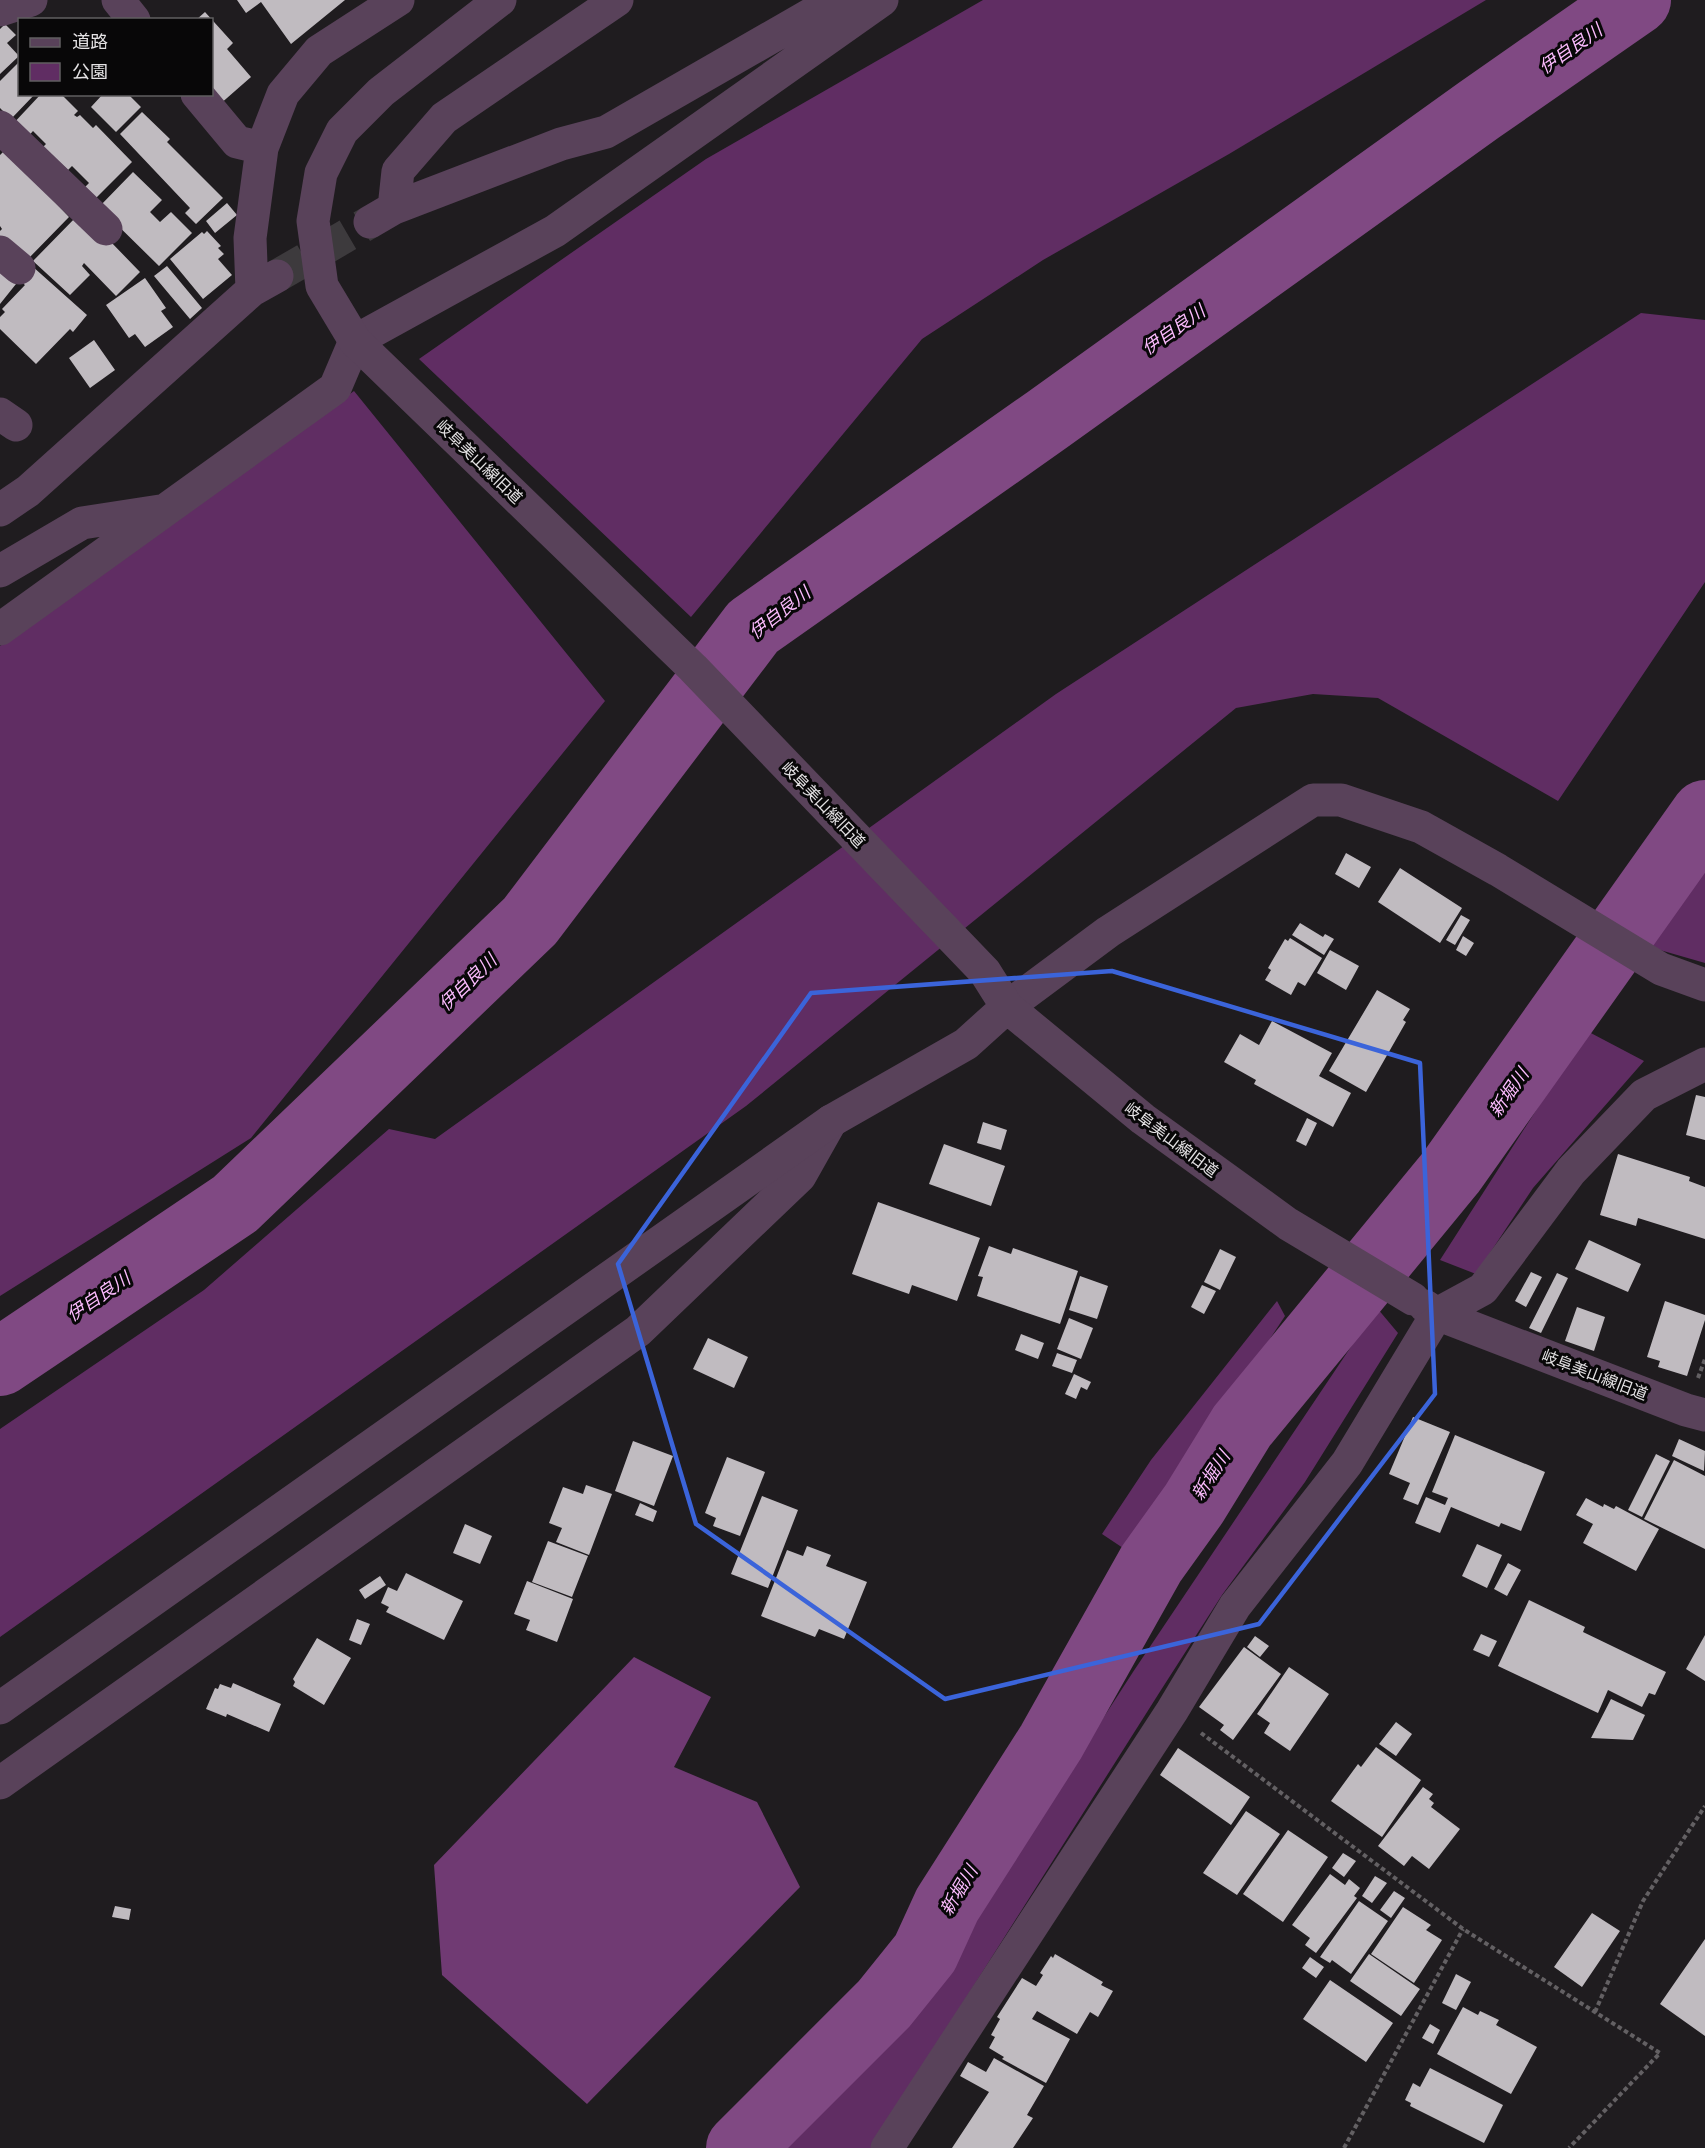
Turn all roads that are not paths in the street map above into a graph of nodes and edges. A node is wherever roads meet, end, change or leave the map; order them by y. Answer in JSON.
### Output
{"nodes":[{"id":1,"x":31,"y":0,"type":"edge"},
{"id":2,"x":118,"y":0,"type":"edge"},
{"id":3,"x":398,"y":0,"type":"edge"},
{"id":4,"x":500,"y":0,"type":"edge"},
{"id":5,"x":617,"y":0,"type":"edge"},
{"id":6,"x":859,"y":0,"type":"edge"},
{"id":7,"x":882,"y":0,"type":"edge"},
{"id":8,"x":0,"y":10,"type":"edge"},
{"id":9,"x":132,"y":18,"type":"edge"},
{"id":10,"x":199,"y":96,"type":"edge"},
{"id":11,"x":0,"y":127,"type":"edge"},
{"id":12,"x":262,"y":148,"type":"junction"},
{"id":13,"x":106,"y":229,"type":"dead end"},
{"id":14,"x":355,"y":341,"type":"junction"},
{"id":15,"x":0,"y":510,"type":"edge"},
{"id":16,"x":167,"y":510,"type":"junction"},
{"id":17,"x":0,"y":571,"type":"edge"},
{"id":18,"x":0,"y":629,"type":"edge"},
{"id":19,"x":1705,"y":986,"type":"edge"},
{"id":20,"x":1006,"y":1007,"type":"junction"},
{"id":21,"x":1705,"y":1064,"type":"edge"},
{"id":22,"x":831,"y":1121,"type":"junction"},
{"id":23,"x":1425,"y":1306,"type":"junction"},
{"id":24,"x":1705,"y":1415,"type":"edge"},
{"id":25,"x":0,"y":1708,"type":"edge"},
{"id":26,"x":0,"y":1783,"type":"edge"},
{"id":27,"x":887,"y":2148,"type":"edge"}],
"edges":[{"from":1,"to":8,"type":"street"},
{"from":2,"to":9,"type":"street"},
{"from":3,"to":12,"type":"street"},
{"from":4,"to":14,"type":"street","name":"岐阜美山線旧道"},
{"from":5,"to":6,"type":"street"},
{"from":7,"to":14,"type":"street"},
{"from":10,"to":12,"type":"street"},
{"from":11,"to":13,"type":"street"},
{"from":12,"to":15,"type":"street"},
{"from":14,"to":16,"type":"street"},
{"from":14,"to":20,"type":"street","name":"岐阜美山線旧道"},
{"from":16,"to":17,"type":"street"},
{"from":16,"to":18,"type":"street"},
{"from":19,"to":20,"type":"street"},
{"from":20,"to":22,"type":"street"},
{"from":20,"to":23,"type":"street","name":"岐阜美山線旧道"},
{"from":21,"to":23,"type":"street"},
{"from":22,"to":25,"type":"street"},
{"from":22,"to":26,"type":"street"},
{"from":23,"to":24,"type":"street","name":"岐阜美山線旧道"},
{"from":23,"to":27,"type":"street"}]}
